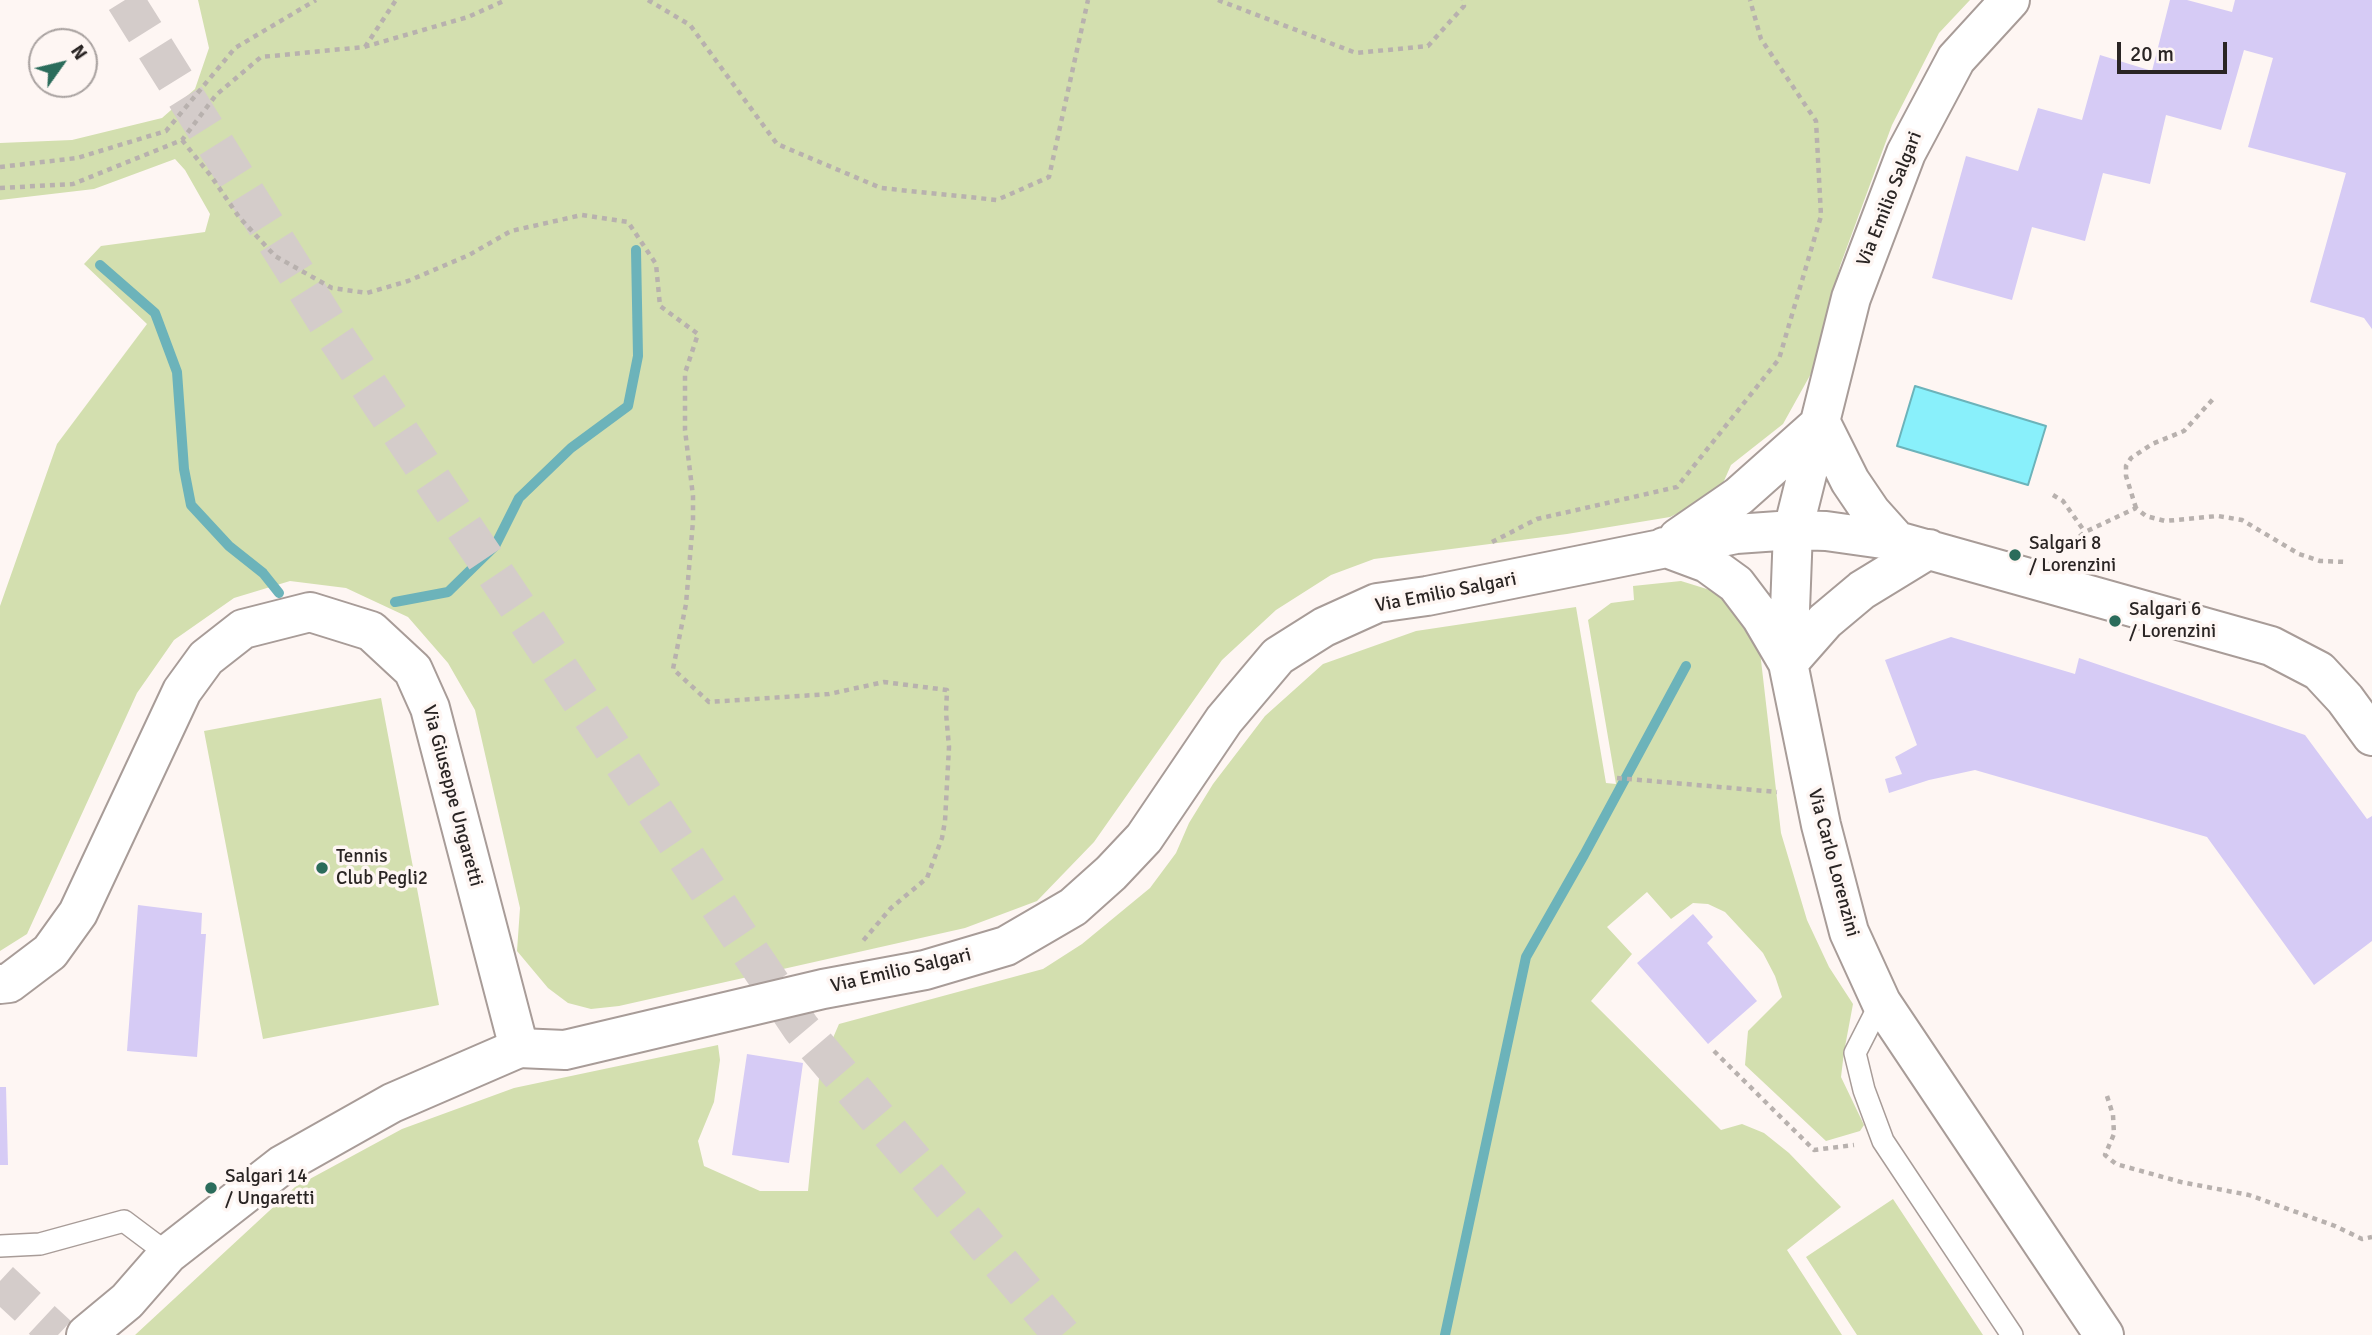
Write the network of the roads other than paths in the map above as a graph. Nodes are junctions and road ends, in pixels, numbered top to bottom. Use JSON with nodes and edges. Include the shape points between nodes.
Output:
{"nodes":[{"id":1,"x":2010,"y":0,"type":"edge"},
{"id":2,"x":1821,"y":423,"type":"junction"},
{"id":3,"x":1793,"y":530,"type":"junction"},
{"id":4,"x":1913,"y":545,"type":"junction"},
{"id":5,"x":1664,"y":547,"type":"junction"},
{"id":6,"x":1788,"y":663,"type":"junction"},
{"id":7,"x":2372,"y":736,"type":"edge"},
{"id":8,"x":0,"y":984,"type":"edge"},
{"id":9,"x":1881,"y":1002,"type":"junction"},
{"id":10,"x":519,"y":1048,"type":"junction"},
{"id":11,"x":0,"y":1246,"type":"edge"},
{"id":12,"x":168,"y":1254,"type":"junction"},
{"id":13,"x":86,"y":1335,"type":"edge"},
{"id":14,"x":2012,"y":1335,"type":"edge"},
{"id":15,"x":2104,"y":1335,"type":"edge"}],
"edges":[{"from":1,"to":2,"type":"street","name":"Via Emilio Salgari","via":[[1956,59],[1906,153],[1851,298]]},
{"from":2,"to":3,"type":"street","name":"Via Emilio Salgari"},
{"from":2,"to":4,"type":"street","via":[[1871,512]]},
{"from":2,"to":5,"type":"street","name":"Via Emilio Salgari","via":[[1739,496]]},
{"from":3,"to":4,"type":"street","name":"Via Emilio Salgari"},
{"from":3,"to":5,"type":"street","name":"Via Emilio Salgari"},
{"from":3,"to":6,"type":"street","name":"Via Carlo Lorenzini"},
{"from":4,"to":6,"type":"street","via":[[1825,621]]},
{"from":4,"to":7,"type":"street","name":"Via Emilio Salgari","via":[[2271,646],[2357,698]]},
{"from":5,"to":6,"type":"street","via":[[1707,563],[1735,584]]},
{"from":5,"to":10,"type":"street","name":"Via Emilio Salgari","via":[[1377,603],[1324,627],[1278,656],[1224,720],[1144,838],[1111,873],[1073,907],[1006,946],[925,970],[823,989],[565,1050]]},
{"from":6,"to":9,"type":"street","name":"Via Carlo Lorenzini","via":[[1849,932]]},
{"from":8,"to":10,"type":"street","name":"Via Giuseppe Ungaretti","via":[[9,983],[50,952],[78,913],[182,691],[206,658],[243,629],[310,612],[371,631],[413,670],[430,708]]},
{"from":9,"to":14,"type":"lane","via":[[1855,1053],[1883,1141]]},
{"from":9,"to":15,"type":"street","name":"Via Carlo Lorenzini"},
{"from":10,"to":12,"type":"street","name":"Via Emilio Salgari","via":[[392,1103],[282,1165]]},
{"from":11,"to":12,"type":"lane","via":[[40,1244],[124,1220]]},
{"from":12,"to":13,"type":"street","name":"Via Emilio Salgari","via":[[127,1301]]}]}
